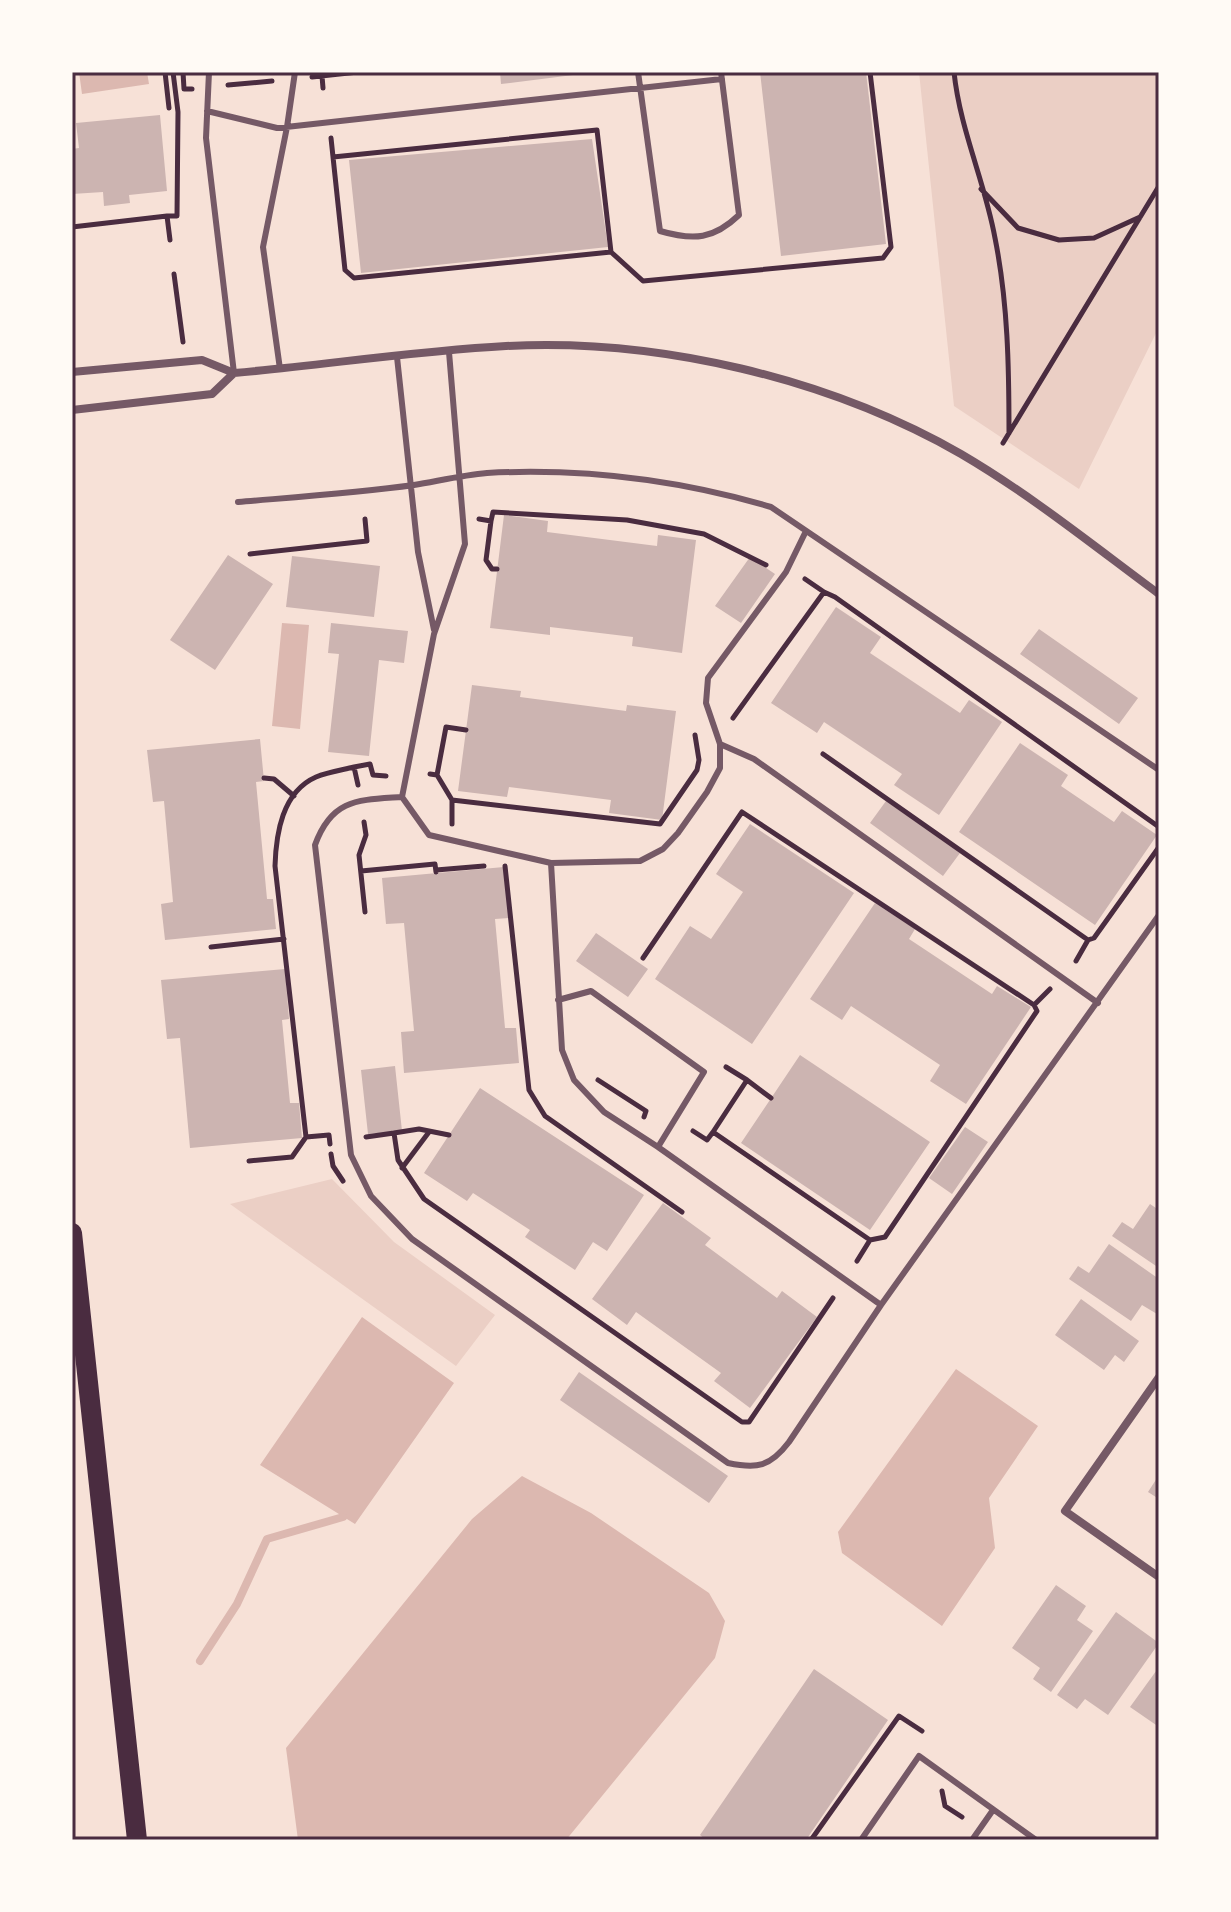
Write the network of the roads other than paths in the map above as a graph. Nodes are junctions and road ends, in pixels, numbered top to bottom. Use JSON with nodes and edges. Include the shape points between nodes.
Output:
{"nodes":[{"id":1,"x":209,"y":72,"type":"edge"},
{"id":2,"x":295,"y":72,"type":"edge"},
{"id":3,"x":638,"y":72,"type":"edge"},
{"id":4,"x":721,"y":75,"type":"edge"},
{"id":5,"x":640,"y":88,"type":"junction"},
{"id":6,"x":207,"y":111,"type":"junction"},
{"id":7,"x":287,"y":127,"type":"junction"},
{"id":8,"x":449,"y":352,"type":"junction"},
{"id":9,"x":397,"y":357,"type":"junction"},
{"id":10,"x":280,"y":369,"type":"junction"},
{"id":11,"x":72,"y":372,"type":"edge"},
{"id":12,"x":234,"y":373,"type":"junction"},
{"id":13,"x":72,"y":410,"type":"edge"},
{"id":14,"x":459,"y":478,"type":"junction"},
{"id":15,"x":413,"y":485,"type":"junction"},
{"id":16,"x":238,"y":502,"type":"dead end"},
{"id":17,"x":806,"y":531,"type":"junction"},
{"id":18,"x":1159,"y":594,"type":"edge"},
{"id":19,"x":434,"y":634,"type":"junction"},
{"id":20,"x":720,"y":744,"type":"junction"},
{"id":21,"x":1159,"y":770,"type":"edge"},
{"id":22,"x":402,"y":797,"type":"junction"},
{"id":23,"x":551,"y":863,"type":"junction"},
{"id":24,"x":1159,"y":915,"type":"edge"},
{"id":25,"x":558,"y":1000,"type":"junction"},
{"id":26,"x":1098,"y":1003,"type":"junction"},
{"id":27,"x":658,"y":1147,"type":"junction"},
{"id":28,"x":72,"y":1233,"type":"edge"},
{"id":29,"x":881,"y":1305,"type":"junction"},
{"id":30,"x":1159,"y":1377,"type":"edge"},
{"id":31,"x":1159,"y":1577,"type":"edge"},
{"id":32,"x":993,"y":1810,"type":"junction"},
{"id":33,"x":137,"y":1840,"type":"edge"},
{"id":34,"x":861,"y":1840,"type":"edge"},
{"id":35,"x":972,"y":1840,"type":"edge"},
{"id":36,"x":1036,"y":1840,"type":"edge"}],
"edges":[{"from":1,"to":6,"type":"lane"},
{"from":2,"to":7,"type":"lane"},
{"from":3,"to":5,"type":"lane"},
{"from":4,"to":5,"type":"lane"},
{"from":4,"to":5,"type":"lane","via":[[739,215],[722,232],[683,238],[660,231]]},
{"from":5,"to":7,"type":"lane"},
{"from":6,"to":7,"type":"lane"},
{"from":6,"to":12,"type":"lane","via":[[212,207]]},
{"from":7,"to":10,"type":"lane","via":[[263,247]]},
{"from":8,"to":9,"type":"street"},
{"from":8,"to":14,"type":"lane"},
{"from":8,"to":18,"type":"street","via":[[553,346],[654,354],[815,390],[891,419],[959,454]]},
{"from":9,"to":10,"type":"street"},
{"from":9,"to":15,"type":"lane"},
{"from":10,"to":12,"type":"street"},
{"from":11,"to":12,"type":"street","via":[[202,360]]},
{"from":12,"to":13,"type":"street","via":[[212,394]]},
{"from":14,"to":15,"type":"lane"},
{"from":14,"to":17,"type":"lane","via":[[550,472],[673,484],[771,507]]},
{"from":14,"to":19,"type":"lane","via":[[465,544]]},
{"from":15,"to":16,"type":"lane"},
{"from":15,"to":19,"type":"lane","via":[[418,552]]},
{"from":17,"to":20,"type":"lane","via":[[777,585],[708,678],[706,703]]},
{"from":17,"to":21,"type":"lane"},
{"from":19,"to":22,"type":"lane"},
{"from":20,"to":23,"type":"lane","via":[[720,768],[707,792],[663,849],[640,861]]},
{"from":20,"to":26,"type":"lane","via":[[754,759]]},
{"from":22,"to":23,"type":"lane","via":[[429,835]]},
{"from":22,"to":29,"type":"lane","via":[[355,800],[323,822],[315,845],[351,1155],[371,1196],[390,1217],[412,1239],[728,1463],[753,1468],[777,1456]]},
{"from":23,"to":25,"type":"lane"},
{"from":24,"to":26,"type":"lane"},
{"from":25,"to":27,"type":"lane","via":[[562,1050],[574,1080],[604,1112]]},
{"from":25,"to":27,"type":"lane","via":[[591,991],[704,1072]]},
{"from":26,"to":29,"type":"lane"},
{"from":27,"to":29,"type":"lane"},
{"from":28,"to":33,"type":"main road"},
{"from":30,"to":31,"type":"street","via":[[1065,1511]]},
{"from":32,"to":34,"type":"lane","via":[[919,1756]]},
{"from":32,"to":35,"type":"lane"},
{"from":32,"to":36,"type":"lane"}]}
